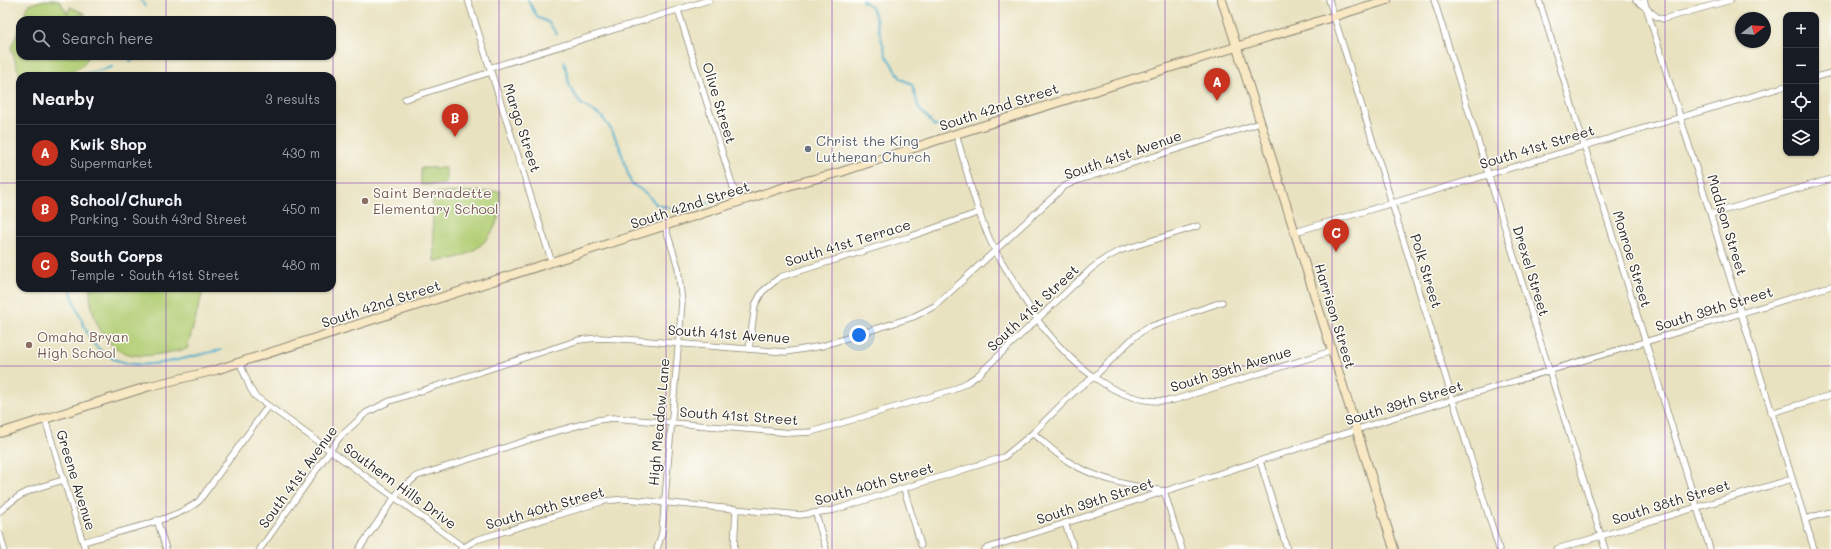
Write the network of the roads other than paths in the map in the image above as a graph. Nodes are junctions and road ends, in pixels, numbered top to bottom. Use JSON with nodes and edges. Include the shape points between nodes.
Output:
{"nodes":[{"id":1,"x":468,"y":0,"type":"edge"},
{"id":2,"x":709,"y":0,"type":"edge"},
{"id":3,"x":1222,"y":0,"type":"edge"},
{"id":4,"x":1329,"y":0,"type":"edge"},
{"id":5,"x":1387,"y":0,"type":"edge"},
{"id":6,"x":1434,"y":0,"type":"edge"},
{"id":7,"x":1539,"y":0,"type":"edge"},
{"id":8,"x":1636,"y":0,"type":"edge"},
{"id":9,"x":1644,"y":0,"type":"edge"},
{"id":10,"x":1732,"y":0,"type":"edge"},
{"id":11,"x":1647,"y":8,"type":"junction"},
{"id":12,"x":678,"y":10,"type":"junction"},
{"id":13,"x":1334,"y":16,"type":"junction"},
{"id":14,"x":1237,"y":46,"type":"junction"},
{"id":15,"x":491,"y":70,"type":"junction"},
{"id":16,"x":1831,"y":73,"type":"edge"},
{"id":17,"x":1819,"y":76,"type":"edge"},
{"id":18,"x":1783,"y":87,"type":"edge"},
{"id":19,"x":405,"y":99,"type":"dead end"},
{"id":20,"x":1681,"y":117,"type":"junction"},
{"id":21,"x":1260,"y":122,"type":"junction"},
{"id":22,"x":956,"y":134,"type":"junction"},
{"id":23,"x":1584,"y":146,"type":"junction"},
{"id":24,"x":1489,"y":175,"type":"junction"},
{"id":25,"x":1831,"y":179,"type":"edge"},
{"id":26,"x":738,"y":203,"type":"junction"},
{"id":27,"x":1393,"y":203,"type":"junction"},
{"id":28,"x":980,"y":212,"type":"junction"},
{"id":29,"x":1711,"y":214,"type":"junction"},
{"id":30,"x":665,"y":226,"type":"junction"},
{"id":31,"x":1198,"y":226,"type":"dead end"},
{"id":32,"x":1295,"y":232,"type":"junction"},
{"id":33,"x":994,"y":249,"type":"junction"},
{"id":34,"x":552,"y":263,"type":"junction"},
{"id":35,"x":1831,"y":286,"type":"edge"},
{"id":36,"x":1222,"y":302,"type":"dead end"},
{"id":37,"x":1741,"y":314,"type":"junction"},
{"id":38,"x":1037,"y":319,"type":"junction"},
{"id":39,"x":1646,"y":342,"type":"junction"},
{"id":40,"x":678,"y":343,"type":"junction"},
{"id":41,"x":749,"y":350,"type":"junction"},
{"id":42,"x":1332,"y":351,"type":"junction"},
{"id":43,"x":240,"y":363,"type":"junction"},
{"id":44,"x":1549,"y":371,"type":"junction"},
{"id":45,"x":1094,"y":377,"type":"junction"},
{"id":46,"x":1831,"y":395,"type":"edge"},
{"id":47,"x":1453,"y":400,"type":"junction"},
{"id":48,"x":268,"y":406,"type":"junction"},
{"id":49,"x":1772,"y":413,"type":"junction"},
{"id":50,"x":45,"y":419,"type":"junction"},
{"id":51,"x":671,"y":423,"type":"junction"},
{"id":52,"x":1357,"y":430,"type":"junction"},
{"id":53,"x":0,"y":433,"type":"edge"},
{"id":54,"x":1033,"y":433,"type":"junction"},
{"id":55,"x":330,"y":451,"type":"junction"},
{"id":56,"x":1260,"y":461,"type":"junction"},
{"id":57,"x":1792,"y":479,"type":"junction"},
{"id":58,"x":64,"y":480,"type":"junction"},
{"id":59,"x":904,"y":489,"type":"junction"},
{"id":60,"x":1164,"y":491,"type":"junction"},
{"id":61,"x":394,"y":498,"type":"junction"},
{"id":62,"x":664,"y":502,"type":"junction"},
{"id":63,"x":1697,"y":507,"type":"junction"},
{"id":64,"x":736,"y":508,"type":"junction"},
{"id":65,"x":0,"y":511,"type":"edge"},
{"id":66,"x":1831,"y":512,"type":"edge"},
{"id":67,"x":816,"y":514,"type":"junction"},
{"id":68,"x":1805,"y":519,"type":"junction"},
{"id":69,"x":157,"y":520,"type":"junction"},
{"id":70,"x":1066,"y":523,"type":"junction"},
{"id":71,"x":0,"y":534,"type":"edge"},
{"id":72,"x":1601,"y":536,"type":"junction"},
{"id":73,"x":82,"y":542,"type":"junction"},
{"id":74,"x":921,"y":545,"type":"dead end"},
{"id":75,"x":462,"y":548,"type":"edge"},
{"id":76,"x":4,"y":549,"type":"edge"},
{"id":77,"x":85,"y":549,"type":"edge"},
{"id":78,"x":166,"y":549,"type":"edge"},
{"id":79,"x":260,"y":549,"type":"edge"},
{"id":80,"x":359,"y":549,"type":"edge"},
{"id":81,"x":657,"y":549,"type":"edge"},
{"id":82,"x":734,"y":549,"type":"edge"},
{"id":83,"x":826,"y":549,"type":"edge"},
{"id":84,"x":985,"y":549,"type":"edge"},
{"id":85,"x":1074,"y":549,"type":"edge"},
{"id":86,"x":1182,"y":549,"type":"edge"},
{"id":87,"x":1287,"y":549,"type":"edge"},
{"id":88,"x":1394,"y":549,"type":"edge"},
{"id":89,"x":1499,"y":549,"type":"edge"},
{"id":90,"x":1557,"y":549,"type":"edge"},
{"id":91,"x":1605,"y":549,"type":"edge"},
{"id":92,"x":1710,"y":549,"type":"edge"},
{"id":93,"x":1814,"y":549,"type":"edge"}],
"edges":[{"from":1,"to":15,"type":"street","name":"Margo Street"},
{"from":2,"to":12,"type":"street"},
{"from":3,"to":14,"type":"street","name":"Harrison Street"},
{"from":4,"to":13,"type":"street","name":"Polk Street"},
{"from":5,"to":13,"type":"street","name":"South 42nd Street"},
{"from":6,"to":24,"type":"street","name":"Drexel Street"},
{"from":7,"to":23,"type":"street","name":"Monroe Street"},
{"from":8,"to":11,"type":"street"},
{"from":9,"to":11,"type":"street","name":"Madison Street"},
{"from":10,"to":11,"type":"street","via":[[1663,19]]},
{"from":11,"to":20,"type":"street","name":"Madison Street"},
{"from":12,"to":15,"type":"street"},
{"from":12,"to":26,"type":"street","name":"Olive Street"},
{"from":13,"to":14,"type":"street","name":"South 42nd Street"},
{"from":13,"to":27,"type":"street","name":"Polk Street"},
{"from":14,"to":21,"type":"street","name":"Harrison Street"},
{"from":14,"to":22,"type":"street","name":"South 42nd Street"},
{"from":15,"to":19,"type":"street"},
{"from":15,"to":34,"type":"street","name":"Margo Street"},
{"from":16,"to":17,"type":"street"},
{"from":18,"to":20,"type":"street","name":"South 41st Street"},
{"from":20,"to":23,"type":"street","name":"South 41st Street"},
{"from":20,"to":29,"type":"street","name":"Madison Street"},
{"from":21,"to":32,"type":"street","name":"Harrison Street"},
{"from":21,"to":33,"type":"street","name":"South 41st Avenue","via":[[1065,186]]},
{"from":22,"to":26,"type":"street","name":"South 42nd Street"},
{"from":22,"to":28,"type":"street","name":"South 39th Avenue"},
{"from":23,"to":24,"type":"street","name":"South 41st Street"},
{"from":23,"to":39,"type":"street","name":"Monroe Street"},
{"from":24,"to":27,"type":"street","name":"South 41st Street"},
{"from":24,"to":44,"type":"street","name":"Drexel Street"},
{"from":25,"to":29,"type":"street"},
{"from":26,"to":30,"type":"street","name":"South 42nd Street"},
{"from":27,"to":32,"type":"street","name":"South 41st Street"},
{"from":27,"to":47,"type":"street","name":"Polk Street"},
{"from":28,"to":33,"type":"street","name":"South 39th Avenue"},
{"from":28,"to":41,"type":"street","name":"South 41st Terrace","via":[[780,277],[762,292],[755,305]]},
{"from":29,"to":37,"type":"street","name":"Madison Street"},
{"from":30,"to":34,"type":"street","name":"South 42nd Street"},
{"from":30,"to":40,"type":"street","name":"High Meadow Lane","via":[[681,282],[682,303]]},
{"from":31,"to":38,"type":"street","name":"South 41st Street","via":[[1119,251],[1106,258]]},
{"from":32,"to":42,"type":"street","name":"Harrison Street"},
{"from":33,"to":38,"type":"street","name":"South 39th Avenue"},
{"from":33,"to":41,"type":"street","name":"South 41st Avenue","via":[[935,306],[913,317],[804,350]]},
{"from":34,"to":43,"type":"street","name":"South 42nd Street"},
{"from":35,"to":37,"type":"street","name":"South 39th Street"},
{"from":36,"to":45,"type":"street","name":"South 40th Street","via":[[1146,328]]},
{"from":37,"to":39,"type":"street","name":"South 39th Street"},
{"from":37,"to":49,"type":"street","name":"Madison Street"},
{"from":38,"to":45,"type":"street","name":"South 39th Avenue","via":[[1060,347]]},
{"from":38,"to":51,"type":"street","name":"South 41st Street","via":[[968,382],[953,390],[837,425],[811,432],[792,433]]},
{"from":39,"to":44,"type":"street","name":"South 39th Street"},
{"from":39,"to":63,"type":"street","name":"Monroe Street"},
{"from":40,"to":41,"type":"street","name":"South 41st Avenue"},
{"from":40,"to":51,"type":"street","name":"High Meadow Lane"},
{"from":40,"to":55,"type":"street","name":"South 41st Avenue","via":[[598,338],[579,340],[390,401],[357,420]]},
{"from":42,"to":45,"type":"street","name":"South 39th Avenue","via":[[1185,398],[1164,402],[1125,396]]},
{"from":42,"to":52,"type":"street","name":"Harrison Street"},
{"from":43,"to":48,"type":"street","name":"Southern Hills Drive","via":[[252,392]]},
{"from":43,"to":50,"type":"street","name":"South 42nd Street","via":[[165,381]]},
{"from":44,"to":47,"type":"street","name":"South 39th Street"},
{"from":44,"to":72,"type":"street","name":"Drexel Street"},
{"from":45,"to":54,"type":"street","name":"South 40th Street","via":[[1076,390]]},
{"from":46,"to":49,"type":"street"},
{"from":47,"to":52,"type":"street","name":"South 39th Street"},
{"from":47,"to":89,"type":"street","name":"Polk Street"},
{"from":48,"to":55,"type":"street","name":"Southern Hills Drive"},
{"from":48,"to":69,"type":"street","via":[[199,501],[186,511]]},
{"from":49,"to":57,"type":"street","name":"Madison Street"},
{"from":50,"to":53,"type":"street","name":"South 42nd Street"},
{"from":50,"to":58,"type":"street","name":"Greene Avenue"},
{"from":51,"to":61,"type":"street","name":"South 41st Street","via":[[613,418],[598,420],[425,473],[407,482]]},
{"from":51,"to":62,"type":"street","name":"High Meadow Lane"},
{"from":52,"to":56,"type":"street","name":"South 39th Street"},
{"from":52,"to":88,"type":"street","name":"Harrison Street"},
{"from":54,"to":59,"type":"street","name":"South 40th Street","via":[[1004,457]]},
{"from":54,"to":60,"type":"street","via":[[1070,462],[1102,477],[1128,485]]},
{"from":55,"to":61,"type":"street","name":"Southern Hills Drive"},
{"from":55,"to":79,"type":"street","name":"South 41st Avenue"},
{"from":56,"to":60,"type":"street","name":"South 39th Street"},
{"from":56,"to":87,"type":"street"},
{"from":57,"to":63,"type":"street","name":"South 38th Street"},
{"from":57,"to":68,"type":"street","name":"Madison Street"},
{"from":58,"to":65,"type":"street","via":[[25,492]]},
{"from":58,"to":73,"type":"street","name":"Greene Avenue"},
{"from":59,"to":67,"type":"street","name":"South 40th Street"},
{"from":59,"to":74,"type":"street"},
{"from":60,"to":70,"type":"street","name":"South 39th Street"},
{"from":60,"to":86,"type":"street"},
{"from":61,"to":75,"type":"street","name":"Southern Hills Drive"},
{"from":61,"to":80,"type":"street","name":"South 41st Street"},
{"from":62,"to":64,"type":"street","name":"South 40th Street"},
{"from":62,"to":75,"type":"street","name":"South 40th Street","via":[[604,501],[476,540]]},
{"from":62,"to":81,"type":"street","name":"High Meadow Lane","via":[[662,533]]},
{"from":63,"to":72,"type":"street","name":"South 38th Street"},
{"from":63,"to":92,"type":"street","name":"Monroe Street"},
{"from":64,"to":67,"type":"street","name":"South 40th Street","via":[[800,515]]},
{"from":64,"to":82,"type":"street"},
{"from":66,"to":68,"type":"street"},
{"from":67,"to":83,"type":"street"},
{"from":68,"to":93,"type":"street","name":"Madison Street"},
{"from":69,"to":73,"type":"street"},
{"from":69,"to":78,"type":"street"},
{"from":70,"to":84,"type":"street","name":"South 39th Street"},
{"from":70,"to":85,"type":"street"},
{"from":71,"to":76,"type":"street"},
{"from":72,"to":90,"type":"street","name":"South 38th Street"},
{"from":72,"to":91,"type":"street","name":"Drexel Street"},
{"from":73,"to":77,"type":"street","name":"Greene Avenue"}]}
